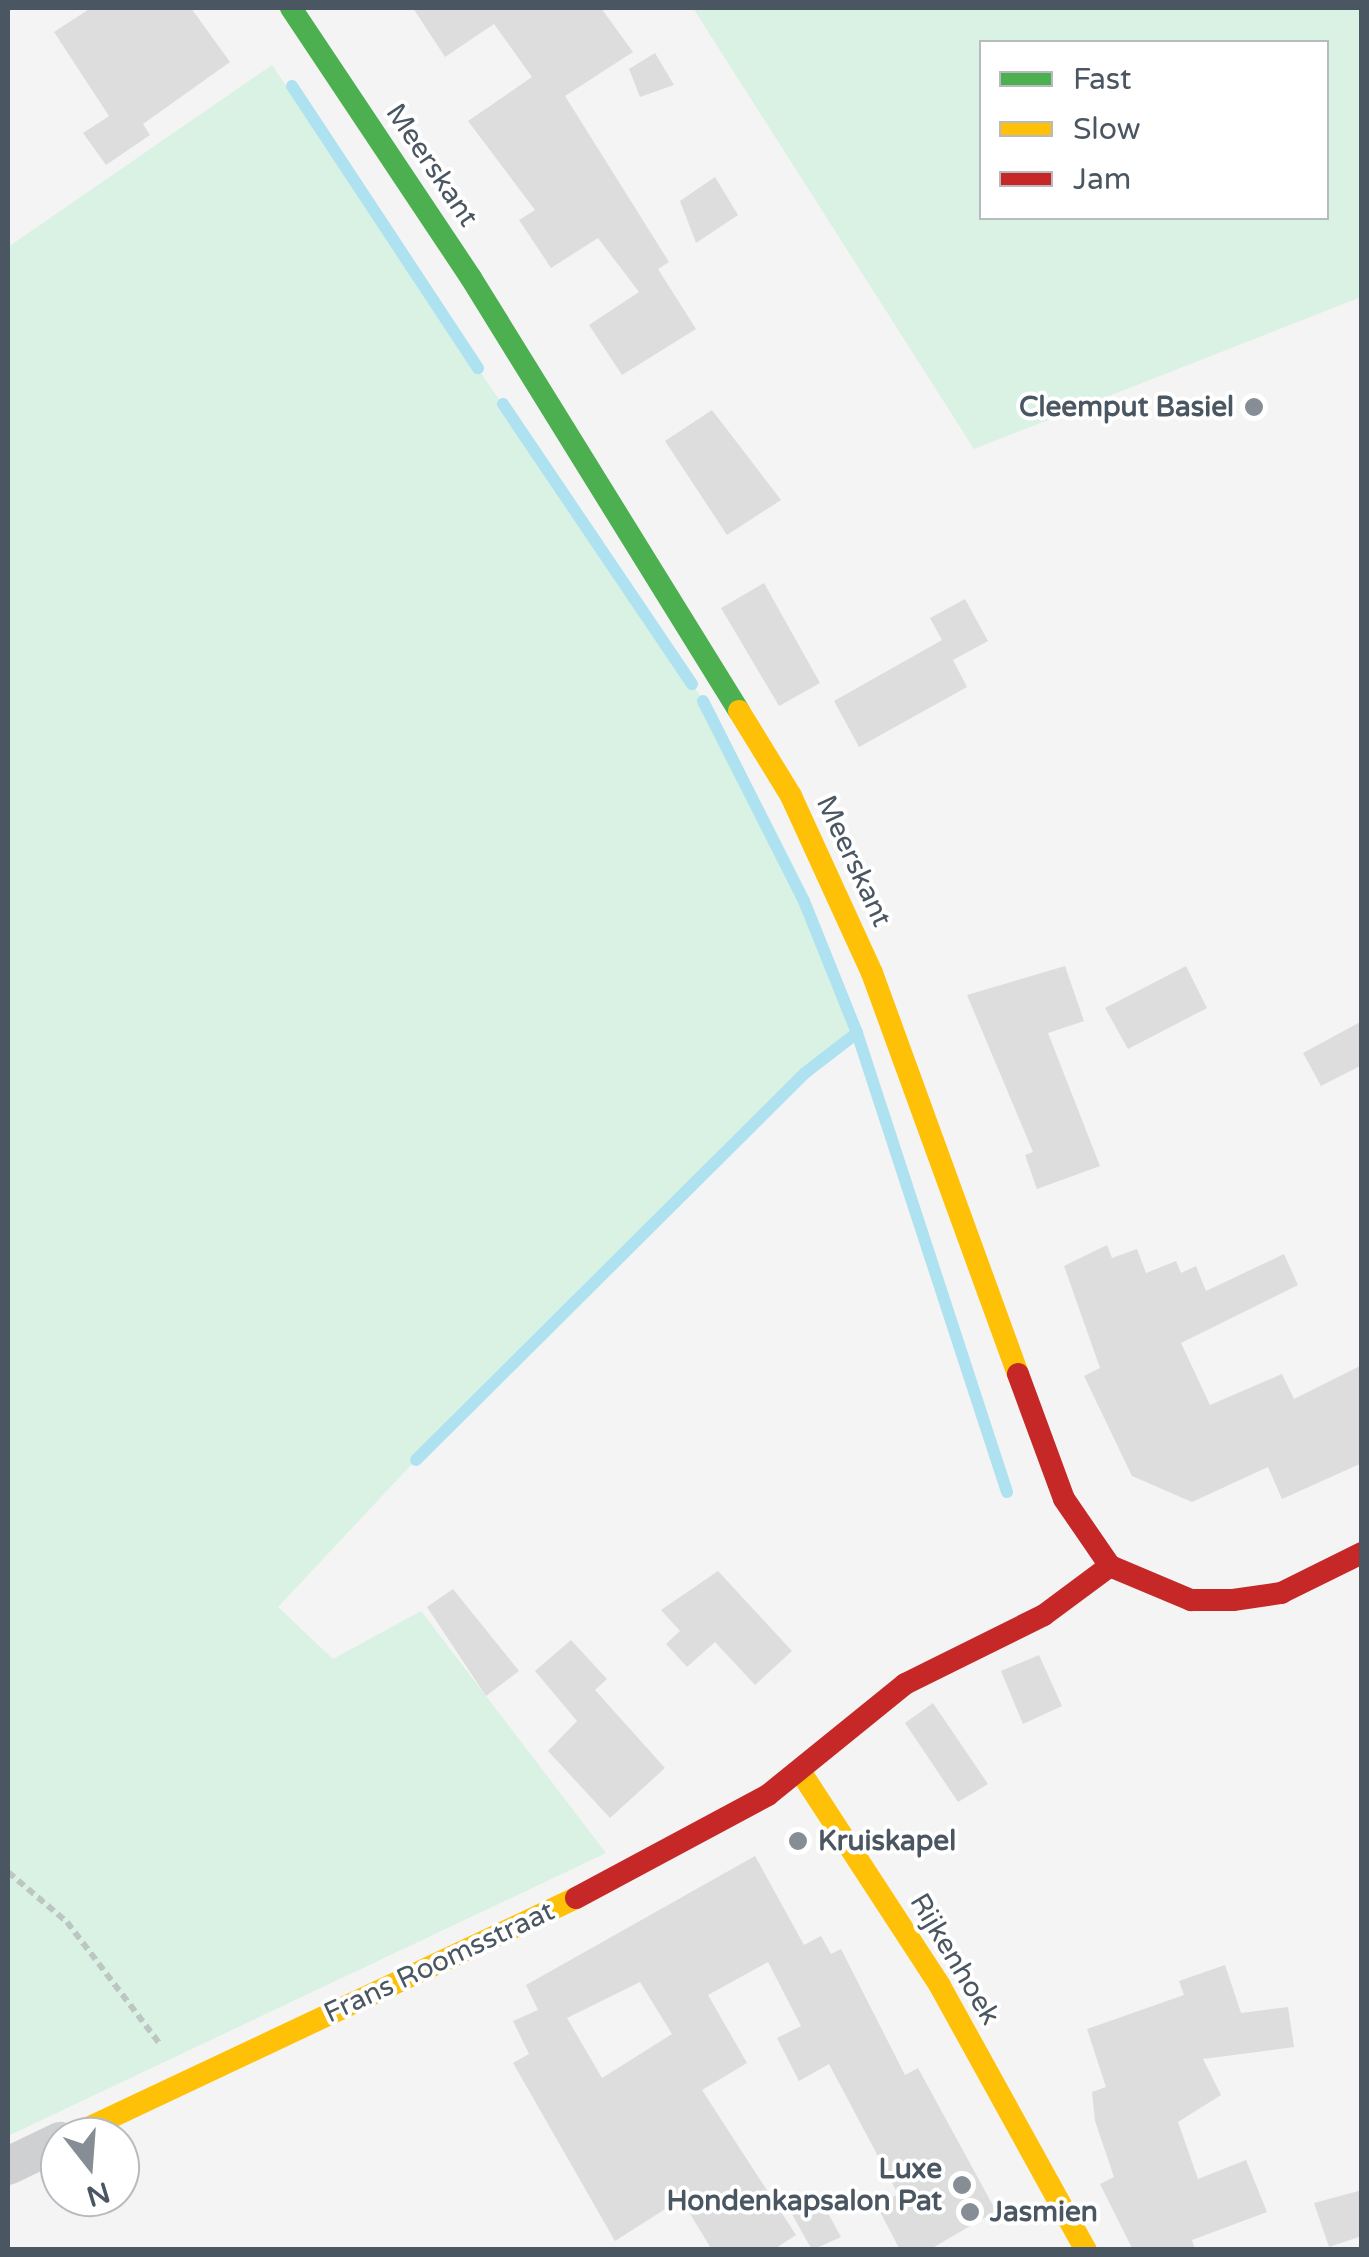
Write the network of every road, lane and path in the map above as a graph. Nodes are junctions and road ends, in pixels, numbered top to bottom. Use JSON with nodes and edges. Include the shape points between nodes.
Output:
{"nodes":[{"id":1,"x":291,"y":8,"type":"edge"},
{"id":2,"x":1362,"y":1553,"type":"edge"},
{"id":3,"x":1110,"y":1566,"type":"junction"},
{"id":4,"x":800,"y":1771,"type":"junction"},
{"id":5,"x":8,"y":1872,"type":"edge"},
{"id":6,"x":188,"y":2081,"type":"junction"},
{"id":7,"x":111,"y":2117,"type":"edge"},
{"id":8,"x":40,"y":2151,"type":"edge"},
{"id":9,"x":8,"y":2166,"type":"edge"},
{"id":10,"x":1086,"y":2250,"type":"edge"}],
"edges":[{"from":1,"to":3,"type":"street","name":"Meerskant","via":[[471,278],[792,796],[872,973],[1064,1499]]},
{"from":2,"to":3,"type":"street","via":[[1281,1593],[1233,1600],[1191,1600]]},
{"from":3,"to":4,"type":"street","via":[[1044,1615],[905,1684]]},
{"from":4,"to":6,"type":"street","name":"Frans Roomsstraat","via":[[594,1888]]},
{"from":4,"to":10,"type":"street","name":"Rijkenhoek","via":[[940,1986]]},
{"from":5,"to":6,"type":"path","via":[[67,1922]]},
{"from":6,"to":7,"type":"street","name":"Frans Roomsstraat"},
{"from":8,"to":9,"type":"street"}]}
